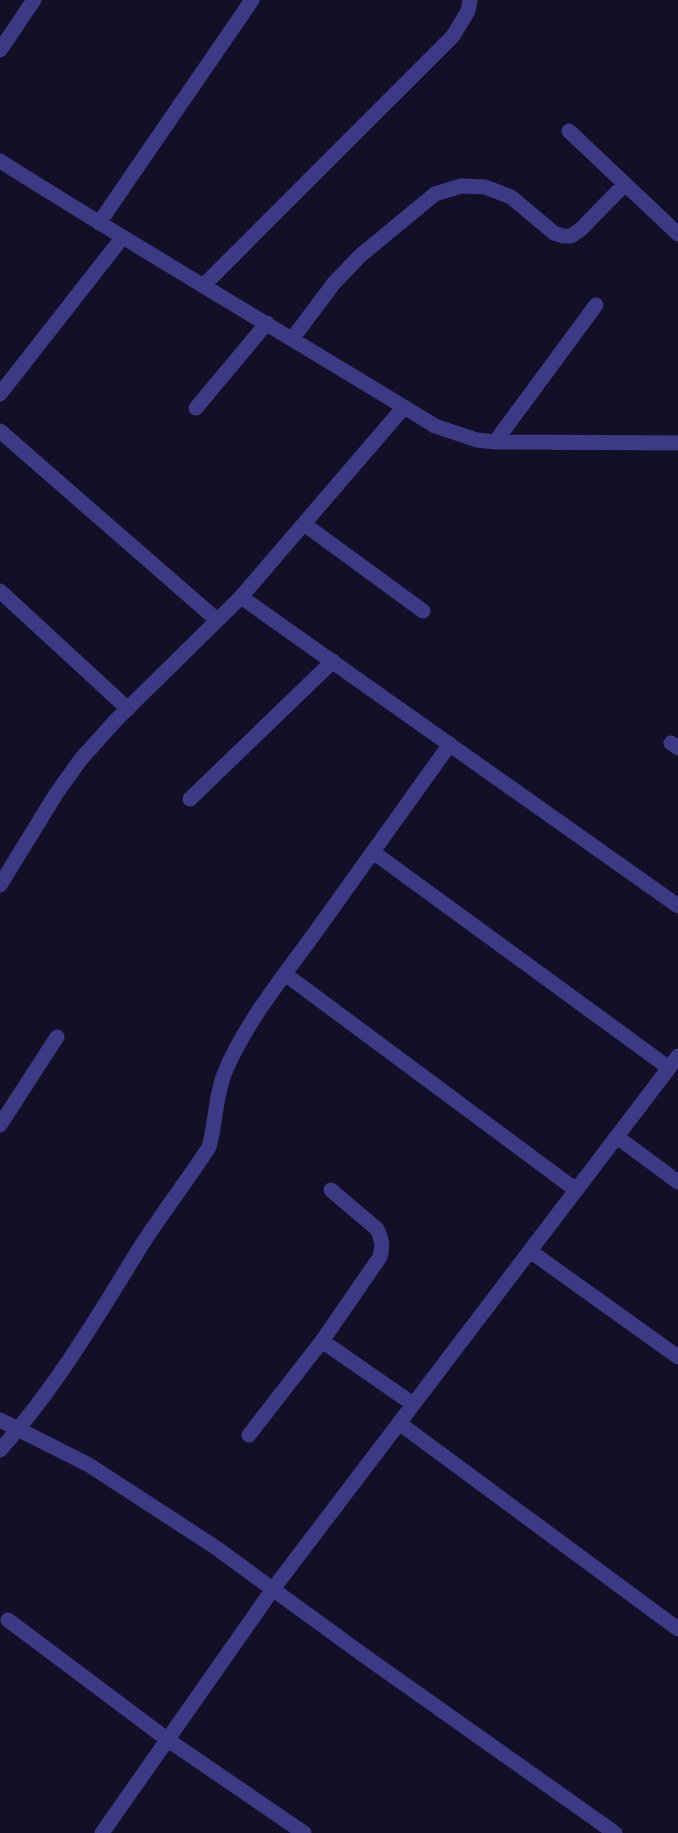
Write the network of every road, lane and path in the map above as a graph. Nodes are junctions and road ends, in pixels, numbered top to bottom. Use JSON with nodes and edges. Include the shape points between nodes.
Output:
{"nodes":[{"id":1,"x":34,"y":0,"type":"edge"},
{"id":2,"x":252,"y":0,"type":"edge"},
{"id":3,"x":470,"y":0,"type":"edge"},
{"id":4,"x":0,"y":50,"type":"edge"},
{"id":5,"x":569,"y":131,"type":"dead end"},
{"id":6,"x":0,"y":161,"type":"edge"},
{"id":7,"x":625,"y":184,"type":"junction"},
{"id":8,"x":99,"y":223,"type":"junction"},
{"id":9,"x":678,"y":234,"type":"edge"},
{"id":10,"x":122,"y":238,"type":"junction"},
{"id":11,"x":204,"y":285,"type":"junction"},
{"id":12,"x":596,"y":305,"type":"dead end"},
{"id":13,"x":267,"y":323,"type":"junction"},
{"id":14,"x":292,"y":339,"type":"junction"},
{"id":15,"x":0,"y":394,"type":"edge"},
{"id":16,"x":404,"y":407,"type":"junction"},
{"id":17,"x":196,"y":408,"type":"dead end"},
{"id":18,"x":0,"y":430,"type":"edge"},
{"id":19,"x":495,"y":442,"type":"junction"},
{"id":20,"x":677,"y":444,"type":"edge"},
{"id":21,"x":304,"y":524,"type":"junction"},
{"id":22,"x":0,"y":591,"type":"edge"},
{"id":23,"x":241,"y":597,"type":"junction"},
{"id":24,"x":423,"y":611,"type":"dead end"},
{"id":25,"x":218,"y":620,"type":"junction"},
{"id":26,"x":333,"y":661,"type":"junction"},
{"id":27,"x":128,"y":709,"type":"junction"},
{"id":28,"x":450,"y":744,"type":"junction"},
{"id":29,"x":190,"y":799,"type":"dead end"},
{"id":30,"x":373,"y":852,"type":"junction"},
{"id":31,"x":0,"y":885,"type":"edge"},
{"id":32,"x":678,"y":906,"type":"edge"},
{"id":33,"x":285,"y":974,"type":"junction"},
{"id":34,"x":57,"y":1037,"type":"dead end"},
{"id":35,"x":673,"y":1062,"type":"edge"},
{"id":36,"x":0,"y":1125,"type":"edge"},
{"id":37,"x":616,"y":1137,"type":"junction"},
{"id":38,"x":678,"y":1182,"type":"edge"},
{"id":39,"x":331,"y":1190,"type":"dead end"},
{"id":40,"x":576,"y":1190,"type":"junction"},
{"id":41,"x":530,"y":1251,"type":"junction"},
{"id":42,"x":322,"y":1341,"type":"junction"},
{"id":43,"x":678,"y":1357,"type":"edge"},
{"id":44,"x":414,"y":1404,"type":"junction"},
{"id":45,"x":0,"y":1420,"type":"edge"},
{"id":46,"x":399,"y":1423,"type":"junction"},
{"id":47,"x":19,"y":1429,"type":"junction"},
{"id":48,"x":249,"y":1435,"type":"dead end"},
{"id":49,"x":0,"y":1450,"type":"edge"},
{"id":50,"x":273,"y":1589,"type":"junction"},
{"id":51,"x":8,"y":1620,"type":"dead end"},
{"id":52,"x":678,"y":1629,"type":"edge"},
{"id":53,"x":168,"y":1740,"type":"junction"},
{"id":54,"x":102,"y":1833,"type":"edge"},
{"id":55,"x":304,"y":1833,"type":"edge"},
{"id":56,"x":615,"y":1833,"type":"edge"}],
"edges":[{"from":1,"to":4,"type":"street"},
{"from":2,"to":8,"type":"street"},
{"from":3,"to":11,"type":"street","via":[[453,36]]},
{"from":5,"to":7,"type":"street"},
{"from":6,"to":8,"type":"street"},
{"from":7,"to":9,"type":"street"},
{"from":7,"to":14,"type":"street","via":[[572,236],[554,233],[511,197],[485,187],[461,186],[435,194],[361,255],[334,283]]},
{"from":8,"to":10,"type":"street"},
{"from":10,"to":11,"type":"street"},
{"from":10,"to":15,"type":"street"},
{"from":11,"to":13,"type":"street"},
{"from":12,"to":19,"type":"street"},
{"from":13,"to":14,"type":"street"},
{"from":13,"to":17,"type":"street"},
{"from":14,"to":16,"type":"street"},
{"from":16,"to":19,"type":"street","via":[[435,426]]},
{"from":16,"to":21,"type":"street"},
{"from":18,"to":25,"type":"street"},
{"from":19,"to":20,"type":"street"},
{"from":21,"to":23,"type":"street"},
{"from":21,"to":24,"type":"street"},
{"from":22,"to":27,"type":"street"},
{"from":23,"to":25,"type":"street"},
{"from":23,"to":26,"type":"street"},
{"from":25,"to":27,"type":"street"},
{"from":26,"to":28,"type":"street"},
{"from":26,"to":29,"type":"street"},
{"from":27,"to":31,"type":"street","via":[[81,759]]},
{"from":28,"to":30,"type":"street"},
{"from":28,"to":32,"type":"street"},
{"from":30,"to":33,"type":"street"},
{"from":30,"to":35,"type":"street"},
{"from":33,"to":40,"type":"street"},
{"from":33,"to":47,"type":"street","via":[[235,1050],[224,1074],[209,1147]]},
{"from":34,"to":36,"type":"street"},
{"from":35,"to":37,"type":"street"},
{"from":37,"to":38,"type":"street"},
{"from":37,"to":40,"type":"street"},
{"from":39,"to":42,"type":"street","via":[[377,1229],[382,1247],[380,1257]]},
{"from":40,"to":41,"type":"street"},
{"from":41,"to":43,"type":"street"},
{"from":41,"to":44,"type":"street"},
{"from":42,"to":44,"type":"street"},
{"from":42,"to":48,"type":"street"},
{"from":44,"to":46,"type":"street"},
{"from":45,"to":47,"type":"street"},
{"from":46,"to":50,"type":"street"},
{"from":46,"to":52,"type":"street"},
{"from":47,"to":49,"type":"street"},
{"from":47,"to":50,"type":"street","via":[[89,1465]]},
{"from":50,"to":53,"type":"street"},
{"from":50,"to":56,"type":"street"},
{"from":51,"to":53,"type":"street"},
{"from":53,"to":54,"type":"street"},
{"from":53,"to":55,"type":"street"}]}
